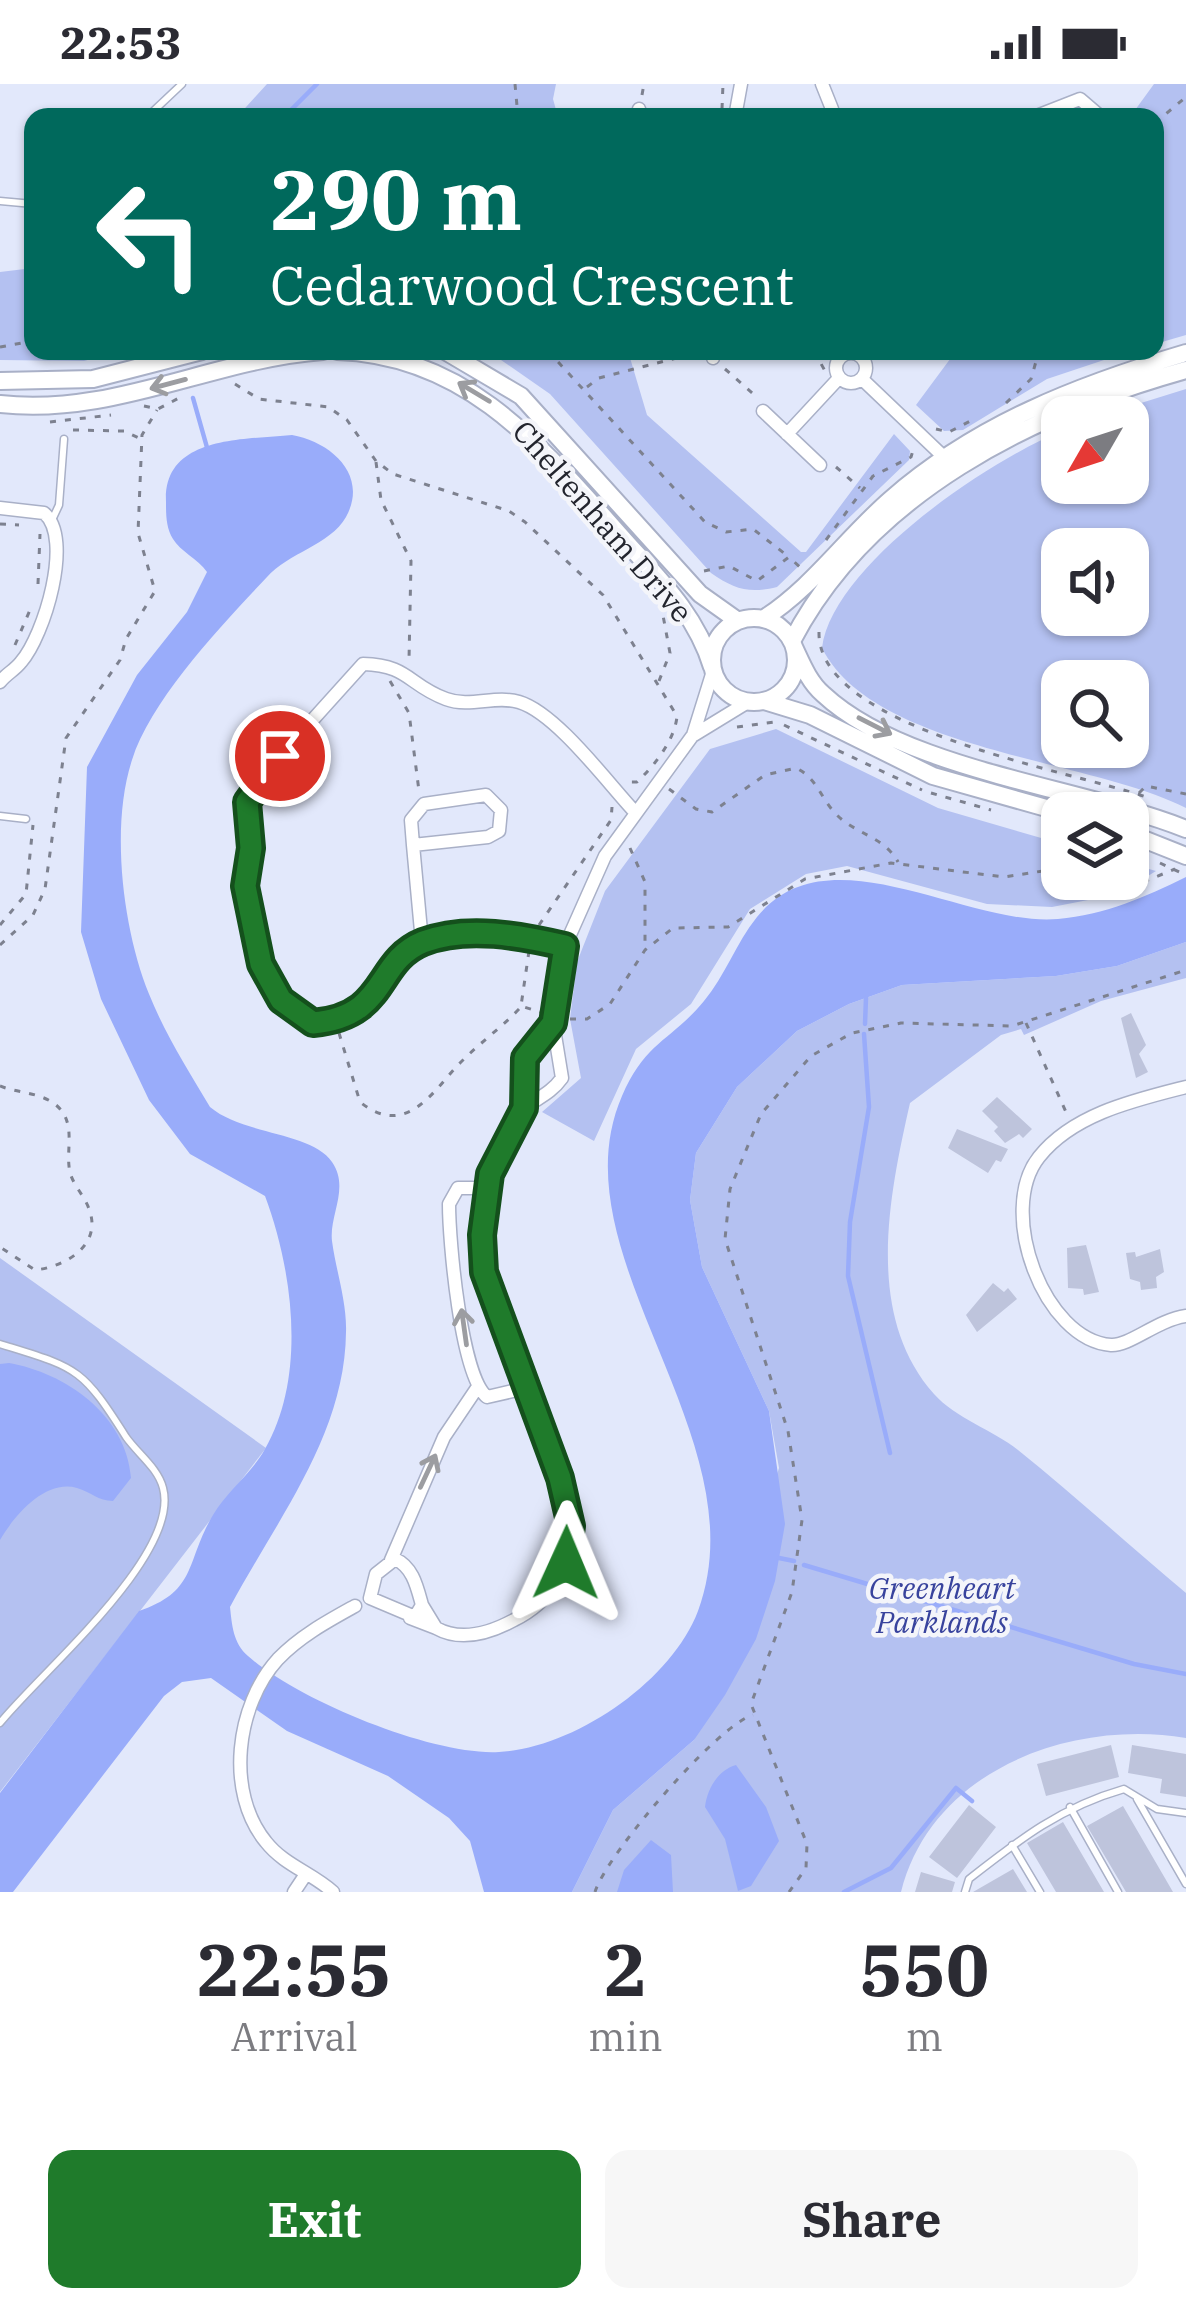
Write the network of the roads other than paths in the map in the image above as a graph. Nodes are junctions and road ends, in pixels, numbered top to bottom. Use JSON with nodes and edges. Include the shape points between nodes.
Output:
{"nodes":[{"id":1,"x":182,"y":84,"type":"edge"},
{"id":2,"x":157,"y":108,"type":"edge"},
{"id":3,"x":1058,"y":108,"type":"edge"},
{"id":4,"x":1089,"y":108,"type":"edge"},
{"id":5,"x":1186,"y":353,"type":"edge"},
{"id":6,"x":167,"y":360,"type":"edge"},
{"id":7,"x":260,"y":360,"type":"edge"},
{"id":8,"x":393,"y":360,"type":"edge"},
{"id":9,"x":460,"y":360,"type":"edge"},
{"id":10,"x":835,"y":360,"type":"edge"},
{"id":11,"x":864,"y":360,"type":"edge"},
{"id":12,"x":1186,"y":370,"type":"edge"},
{"id":13,"x":831,"y":379,"type":"junction"},
{"id":14,"x":862,"y":380,"type":"junction"},
{"id":15,"x":0,"y":381,"type":"edge"},
{"id":16,"x":0,"y":404,"type":"edge"},
{"id":17,"x":763,"y":411,"type":"road end"},
{"id":18,"x":788,"y":434,"type":"junction"},
{"id":19,"x":64,"y":442,"type":"road end"},
{"id":20,"x":950,"y":463,"type":"junction"},
{"id":21,"x":820,"y":465,"type":"road end"},
{"id":22,"x":0,"y":508,"type":"edge"},
{"id":23,"x":52,"y":520,"type":"junction"},
{"id":24,"x":764,"y":619,"type":"junction"},
{"id":25,"x":738,"y":621,"type":"junction"},
{"id":26,"x":793,"y":644,"type":"junction"},
{"id":27,"x":713,"y":669,"type":"junction"},
{"id":28,"x":2,"y":677,"type":"edge"},
{"id":29,"x":756,"y":702,"type":"junction"},
{"id":30,"x":693,"y":735,"type":"junction"},
{"id":31,"x":1041,"y":807,"type":"edge"},
{"id":32,"x":634,"y":811,"type":"junction"},
{"id":33,"x":0,"y":816,"type":"edge"},
{"id":34,"x":26,"y":819,"type":"dead end"},
{"id":35,"x":1186,"y":829,"type":"edge"},
{"id":36,"x":1149,"y":841,"type":"edge"},
{"id":37,"x":413,"y":845,"type":"junction"},
{"id":38,"x":1183,"y":856,"type":"edge"},
{"id":39,"x":422,"y":942,"type":"junction"},
{"id":40,"x":565,"y":946,"type":"junction"},
{"id":41,"x":554,"y":1019,"type":"junction"},
{"id":42,"x":1186,"y":1087,"type":"edge"},
{"id":43,"x":524,"y":1108,"type":"junction"},
{"id":44,"x":486,"y":1188,"type":"junction"},
{"id":45,"x":1186,"y":1316,"type":"edge"},
{"id":46,"x":0,"y":1344,"type":"edge"},
{"id":47,"x":478,"y":1388,"type":"junction"},
{"id":48,"x":526,"y":1388,"type":"junction"},
{"id":49,"x":391,"y":1560,"type":"junction"},
{"id":50,"x":369,"y":1589,"type":"junction"},
{"id":51,"x":375,"y":1604,"type":"junction"},
{"id":52,"x":422,"y":1605,"type":"junction"},
{"id":53,"x":355,"y":1606,"type":"junction"},
{"id":54,"x":410,"y":1618,"type":"junction"},
{"id":55,"x":436,"y":1628,"type":"junction"},
{"id":56,"x":0,"y":1723,"type":"edge"},
{"id":57,"x":1136,"y":1796,"type":"junction"},
{"id":58,"x":1070,"y":1807,"type":"junction"},
{"id":59,"x":1186,"y":1813,"type":"edge"},
{"id":60,"x":1012,"y":1845,"type":"junction"},
{"id":61,"x":306,"y":1874,"type":"junction"},
{"id":62,"x":1186,"y":1884,"type":"edge"},
{"id":63,"x":968,"y":1889,"type":"edge"},
{"id":64,"x":295,"y":1892,"type":"edge"},
{"id":65,"x":333,"y":1892,"type":"edge"},
{"id":66,"x":1040,"y":1892,"type":"edge"},
{"id":67,"x":1118,"y":1892,"type":"edge"}],
"edges":[{"from":1,"to":2,"type":"lane"},
{"from":3,"to":4,"type":"street","via":[[1079,100]]},
{"from":5,"to":20,"type":"main road","via":[[1063,393]]},
{"from":6,"to":15,"type":"main road","via":[[93,379]]},
{"from":7,"to":16,"type":"main road","one_way":true,"via":[[96,402]]},
{"from":27,"to":8,"type":"main road","name":"Cheltenham Drive","one_way":true,"via":[[681,605],[508,415],[434,371]]},
{"from":9,"to":25,"type":"main road","name":"Cheltenham Drive","via":[[521,396],[700,594]]},
{"from":10,"to":13,"type":"street"},
{"from":11,"to":14,"type":"street"},
{"from":12,"to":20,"type":"main road","via":[[1066,409]]},
{"from":13,"to":14,"type":"street"},
{"from":13,"to":18,"type":"street"},
{"from":14,"to":20,"type":"street"},
{"from":17,"to":18,"type":"street"},
{"from":18,"to":21,"type":"street"},
{"from":19,"to":23,"type":"lane"},
{"from":20,"to":24,"type":"main road","via":[[879,510]]},
{"from":20,"to":26,"type":"main road","via":[[816,599]]},
{"from":22,"to":23,"type":"street"},
{"from":23,"to":28,"type":"street","via":[[51,599],[22,662]]},
{"from":24,"to":25,"type":"main road"},
{"from":24,"to":26,"type":"main road"},
{"from":25,"to":27,"type":"main road","via":[[715,642]]},
{"from":26,"to":29,"type":"main road","via":[[790,682]]},
{"from":26,"to":35,"type":"main road","one_way":true,"via":[[820,693],[898,738]]},
{"from":27,"to":29,"type":"main road","via":[[728,693]]},
{"from":27,"to":30,"type":"street"},
{"from":29,"to":30,"type":"street"},
{"from":29,"to":31,"type":"main road","via":[[809,715],[933,776]]},
{"from":30,"to":32,"type":"street","via":[[652,776]]},
{"from":32,"to":39,"type":"street","via":[[544,716],[521,703],[458,704],[398,668],[363,664],[247,802],[245,886],[261,964],[281,1000],[313,1023],[336,1021],[375,996]]},
{"from":32,"to":40,"type":"street","via":[[611,833]]},
{"from":33,"to":34,"type":"lane"},
{"from":36,"to":38,"type":"main road"},
{"from":37,"to":37,"type":"street","via":[[410,820],[424,804],[485,795],[503,820],[488,837]]},
{"from":37,"to":39,"type":"street"},
{"from":39,"to":40,"type":"street","via":[[506,932]]},
{"from":40,"to":41,"type":"street"},
{"from":41,"to":43,"type":"street","via":[[522,1067]]},
{"from":41,"to":43,"type":"street","via":[[562,1078]]},
{"from":42,"to":45,"type":"street","via":[[1117,1106],[1045,1150],[1029,1174],[1023,1232],[1031,1272],[1095,1341],[1114,1346],[1155,1322]]},
{"from":43,"to":44,"type":"street"},
{"from":47,"to":44,"type":"street","one_way":true,"via":[[449,1204],[458,1188]]},
{"from":44,"to":48,"type":"street","via":[[484,1272]]},
{"from":46,"to":56,"type":"lane","via":[[63,1361],[92,1384],[157,1473],[165,1504],[155,1540],[130,1576]]},
{"from":47,"to":48,"type":"street","via":[[492,1398]]},
{"from":49,"to":47,"type":"street","one_way":true,"via":[[444,1437]]},
{"from":48,"to":55,"type":"street","via":[[570,1515],[566,1563],[550,1592],[518,1619],[473,1635]]},
{"from":49,"to":50,"type":"street"},
{"from":49,"to":52,"type":"street","via":[[409,1569]]},
{"from":50,"to":51,"type":"street"},
{"from":50,"to":53,"type":"street"},
{"from":51,"to":53,"type":"street"},
{"from":51,"to":54,"type":"street"},
{"from":52,"to":54,"type":"street"},
{"from":52,"to":55,"type":"street"},
{"from":53,"to":61,"type":"street","via":[[271,1668],[244,1729],[241,1772],[250,1814],[268,1844]]},
{"from":54,"to":55,"type":"street"},
{"from":57,"to":58,"type":"lane","via":[[1124,1789]]},
{"from":57,"to":59,"type":"lane"},
{"from":57,"to":62,"type":"lane"},
{"from":58,"to":60,"type":"lane"},
{"from":58,"to":67,"type":"lane"},
{"from":60,"to":63,"type":"lane"},
{"from":60,"to":66,"type":"lane"},
{"from":61,"to":64,"type":"street"},
{"from":61,"to":65,"type":"street"}]}
